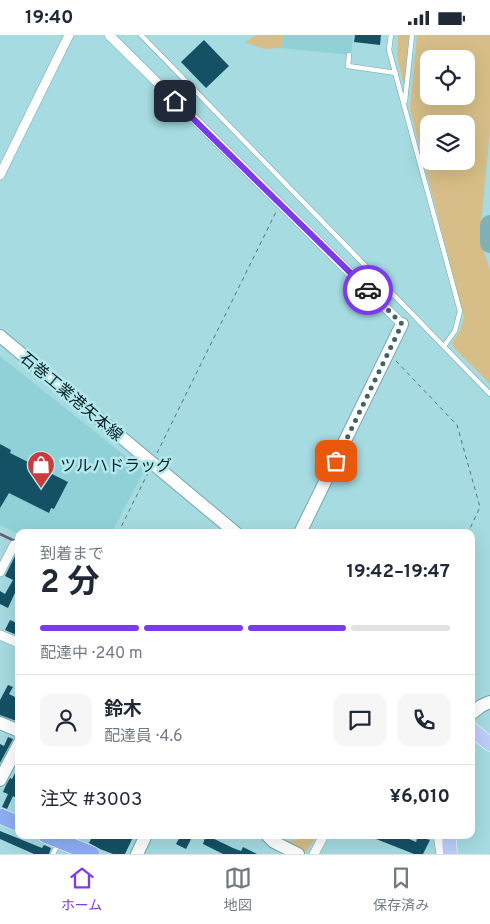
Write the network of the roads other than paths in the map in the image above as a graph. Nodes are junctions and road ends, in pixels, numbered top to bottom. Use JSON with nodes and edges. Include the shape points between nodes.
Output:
{"nodes":[{"id":1,"x":70,"y":35,"type":"edge"},
{"id":2,"x":109,"y":35,"type":"edge"},
{"id":3,"x":141,"y":35,"type":"edge"},
{"id":4,"x":391,"y":35,"type":"edge"},
{"id":5,"x":412,"y":35,"type":"edge"},
{"id":6,"x":349,"y":55,"type":"dead end"},
{"id":7,"x":396,"y":73,"type":"junction"},
{"id":8,"x":405,"y":104,"type":"junction"},
{"id":9,"x":0,"y":175,"type":"edge"},
{"id":10,"x":402,"y":324,"type":"joint"},
{"id":11,"x":0,"y":337,"type":"edge"},
{"id":12,"x":444,"y":347,"type":"junction"},
{"id":13,"x":490,"y":394,"type":"edge"},
{"id":14,"x":231,"y":529,"type":"edge"},
{"id":15,"x":302,"y":529,"type":"edge"},
{"id":16,"x":14,"y":545,"type":"dead end"},
{"id":17,"x":0,"y":572,"type":"edge"},
{"id":18,"x":0,"y":635,"type":"edge"},
{"id":19,"x":15,"y":641,"type":"edge"},
{"id":20,"x":490,"y":702,"type":"edge"},
{"id":21,"x":475,"y":711,"type":"edge"},
{"id":22,"x":0,"y":723,"type":"edge"},
{"id":23,"x":15,"y":729,"type":"edge"},
{"id":24,"x":475,"y":732,"type":"edge"},
{"id":25,"x":490,"y":744,"type":"edge"},
{"id":26,"x":15,"y":751,"type":"edge"},
{"id":27,"x":0,"y":779,"type":"edge"},
{"id":28,"x":0,"y":816,"type":"edge"},
{"id":29,"x":15,"y":822,"type":"edge"},
{"id":30,"x":144,"y":839,"type":"edge"},
{"id":31,"x":271,"y":839,"type":"edge"},
{"id":32,"x":322,"y":839,"type":"edge"},
{"id":33,"x":439,"y":839,"type":"edge"},
{"id":34,"x":449,"y":839,"type":"edge"},
{"id":35,"x":52,"y":843,"type":"edge"},
{"id":36,"x":92,"y":854,"type":"edge"},
{"id":37,"x":137,"y":854,"type":"edge"},
{"id":38,"x":298,"y":854,"type":"edge"},
{"id":39,"x":314,"y":854,"type":"edge"},
{"id":40,"x":441,"y":854,"type":"edge"},
{"id":41,"x":450,"y":854,"type":"edge"}],
"edges":[{"from":1,"to":9,"type":"street"},
{"from":2,"to":10,"type":"street"},
{"from":3,"to":12,"type":"lane"},
{"from":4,"to":7,"type":"lane","via":[[389,50]]},
{"from":5,"to":8,"type":"lane"},
{"from":6,"to":7,"type":"lane","via":[[348,66]]},
{"from":7,"to":8,"type":"lane"},
{"from":8,"to":12,"type":"lane","via":[[460,311],[455,331]]},
{"from":10,"to":15,"type":"street"},
{"from":11,"to":14,"type":"street","name":"石巻工業港矢本線"},
{"from":12,"to":13,"type":"lane"},
{"from":16,"to":17,"type":"street"},
{"from":18,"to":19,"type":"street"},
{"from":20,"to":21,"type":"street"},
{"from":22,"to":23,"type":"street"},
{"from":24,"to":25,"type":"main road"},
{"from":26,"to":27,"type":"street"},
{"from":28,"to":29,"type":"highway"},
{"from":30,"to":37,"type":"street"},
{"from":31,"to":38,"type":"street"},
{"from":32,"to":39,"type":"street"},
{"from":33,"to":40,"type":"street"},
{"from":34,"to":41,"type":"main road"},
{"from":35,"to":36,"type":"highway"}]}
